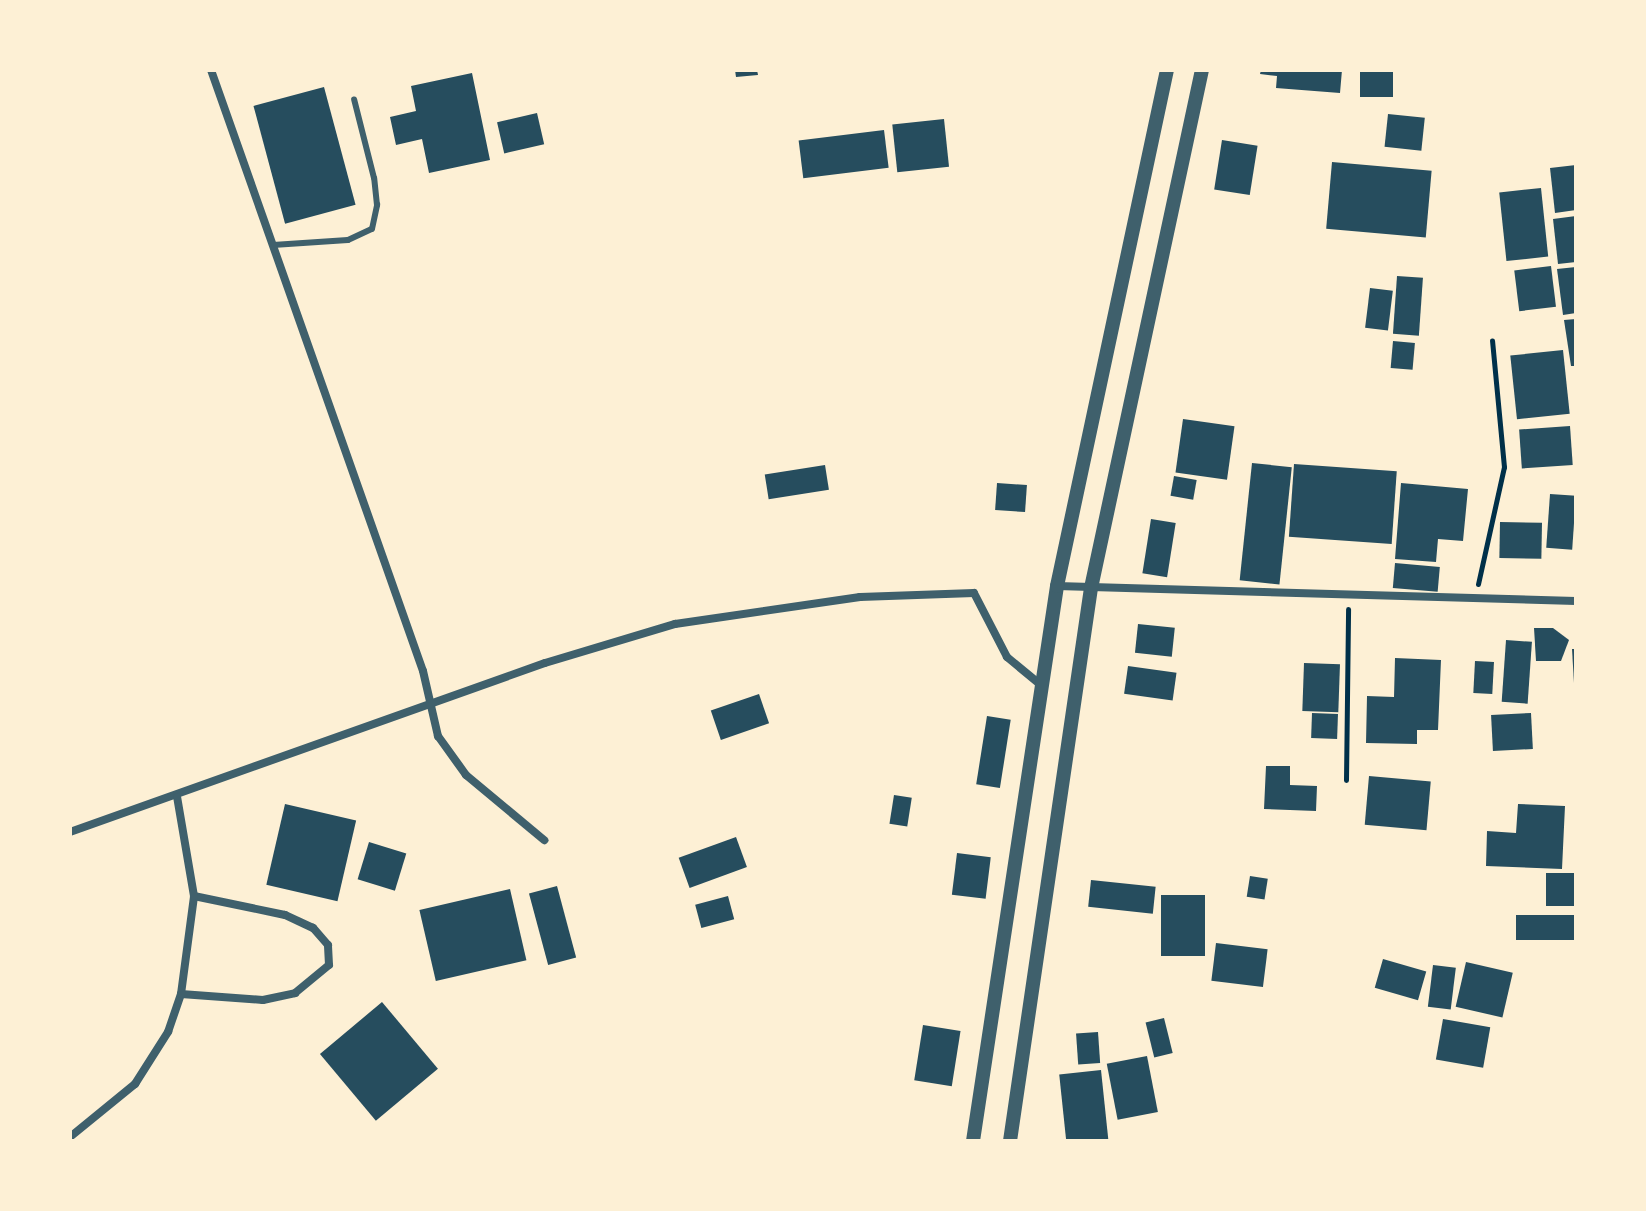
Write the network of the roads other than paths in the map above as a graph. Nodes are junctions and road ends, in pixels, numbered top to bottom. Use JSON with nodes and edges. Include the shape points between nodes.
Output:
{"nodes":[{"id":1,"x":211,"y":70,"type":"edge"},
{"id":2,"x":1167,"y":70,"type":"edge"},
{"id":3,"x":1202,"y":70,"type":"edge"},
{"id":4,"x":354,"y":99,"type":"dead end"},
{"id":5,"x":273,"y":245,"type":"junction"},
{"id":6,"x":1057,"y":586,"type":"junction"},
{"id":7,"x":1091,"y":588,"type":"junction"},
{"id":8,"x":1576,"y":601,"type":"edge"},
{"id":9,"x":1042,"y":686,"type":"junction"},
{"id":10,"x":429,"y":703,"type":"junction"},
{"id":11,"x":177,"y":797,"type":"junction"},
{"id":12,"x":70,"y":832,"type":"edge"},
{"id":13,"x":544,"y":840,"type":"dead end"},
{"id":14,"x":194,"y":896,"type":"junction"},
{"id":15,"x":181,"y":994,"type":"junction"},
{"id":16,"x":70,"y":1137,"type":"edge"},
{"id":17,"x":973,"y":1141,"type":"edge"},
{"id":18,"x":1010,"y":1141,"type":"edge"}],
"edges":[{"from":1,"to":5,"type":"street"},
{"from":2,"to":6,"type":"street"},
{"from":3,"to":7,"type":"street"},
{"from":4,"to":5,"type":"lane","via":[[374,178],[377,205],[372,229],[348,240]]},
{"from":5,"to":10,"type":"street","via":[[423,671]]},
{"from":6,"to":7,"type":"street"},
{"from":6,"to":9,"type":"street"},
{"from":7,"to":8,"type":"street"},
{"from":7,"to":18,"type":"street"},
{"from":9,"to":10,"type":"street","via":[[1007,657],[981,599],[959,593],[860,597],[675,624]]},
{"from":9,"to":17,"type":"street"},
{"from":10,"to":11,"type":"street"},
{"from":10,"to":13,"type":"street","via":[[438,736],[466,775]]},
{"from":11,"to":12,"type":"street"},
{"from":11,"to":14,"type":"street"},
{"from":14,"to":15,"type":"street"},
{"from":14,"to":15,"type":"street","via":[[285,915],[313,928],[328,945],[329,965],[295,993],[263,1000]]},
{"from":15,"to":16,"type":"street","via":[[168,1032],[135,1084]]}]}
